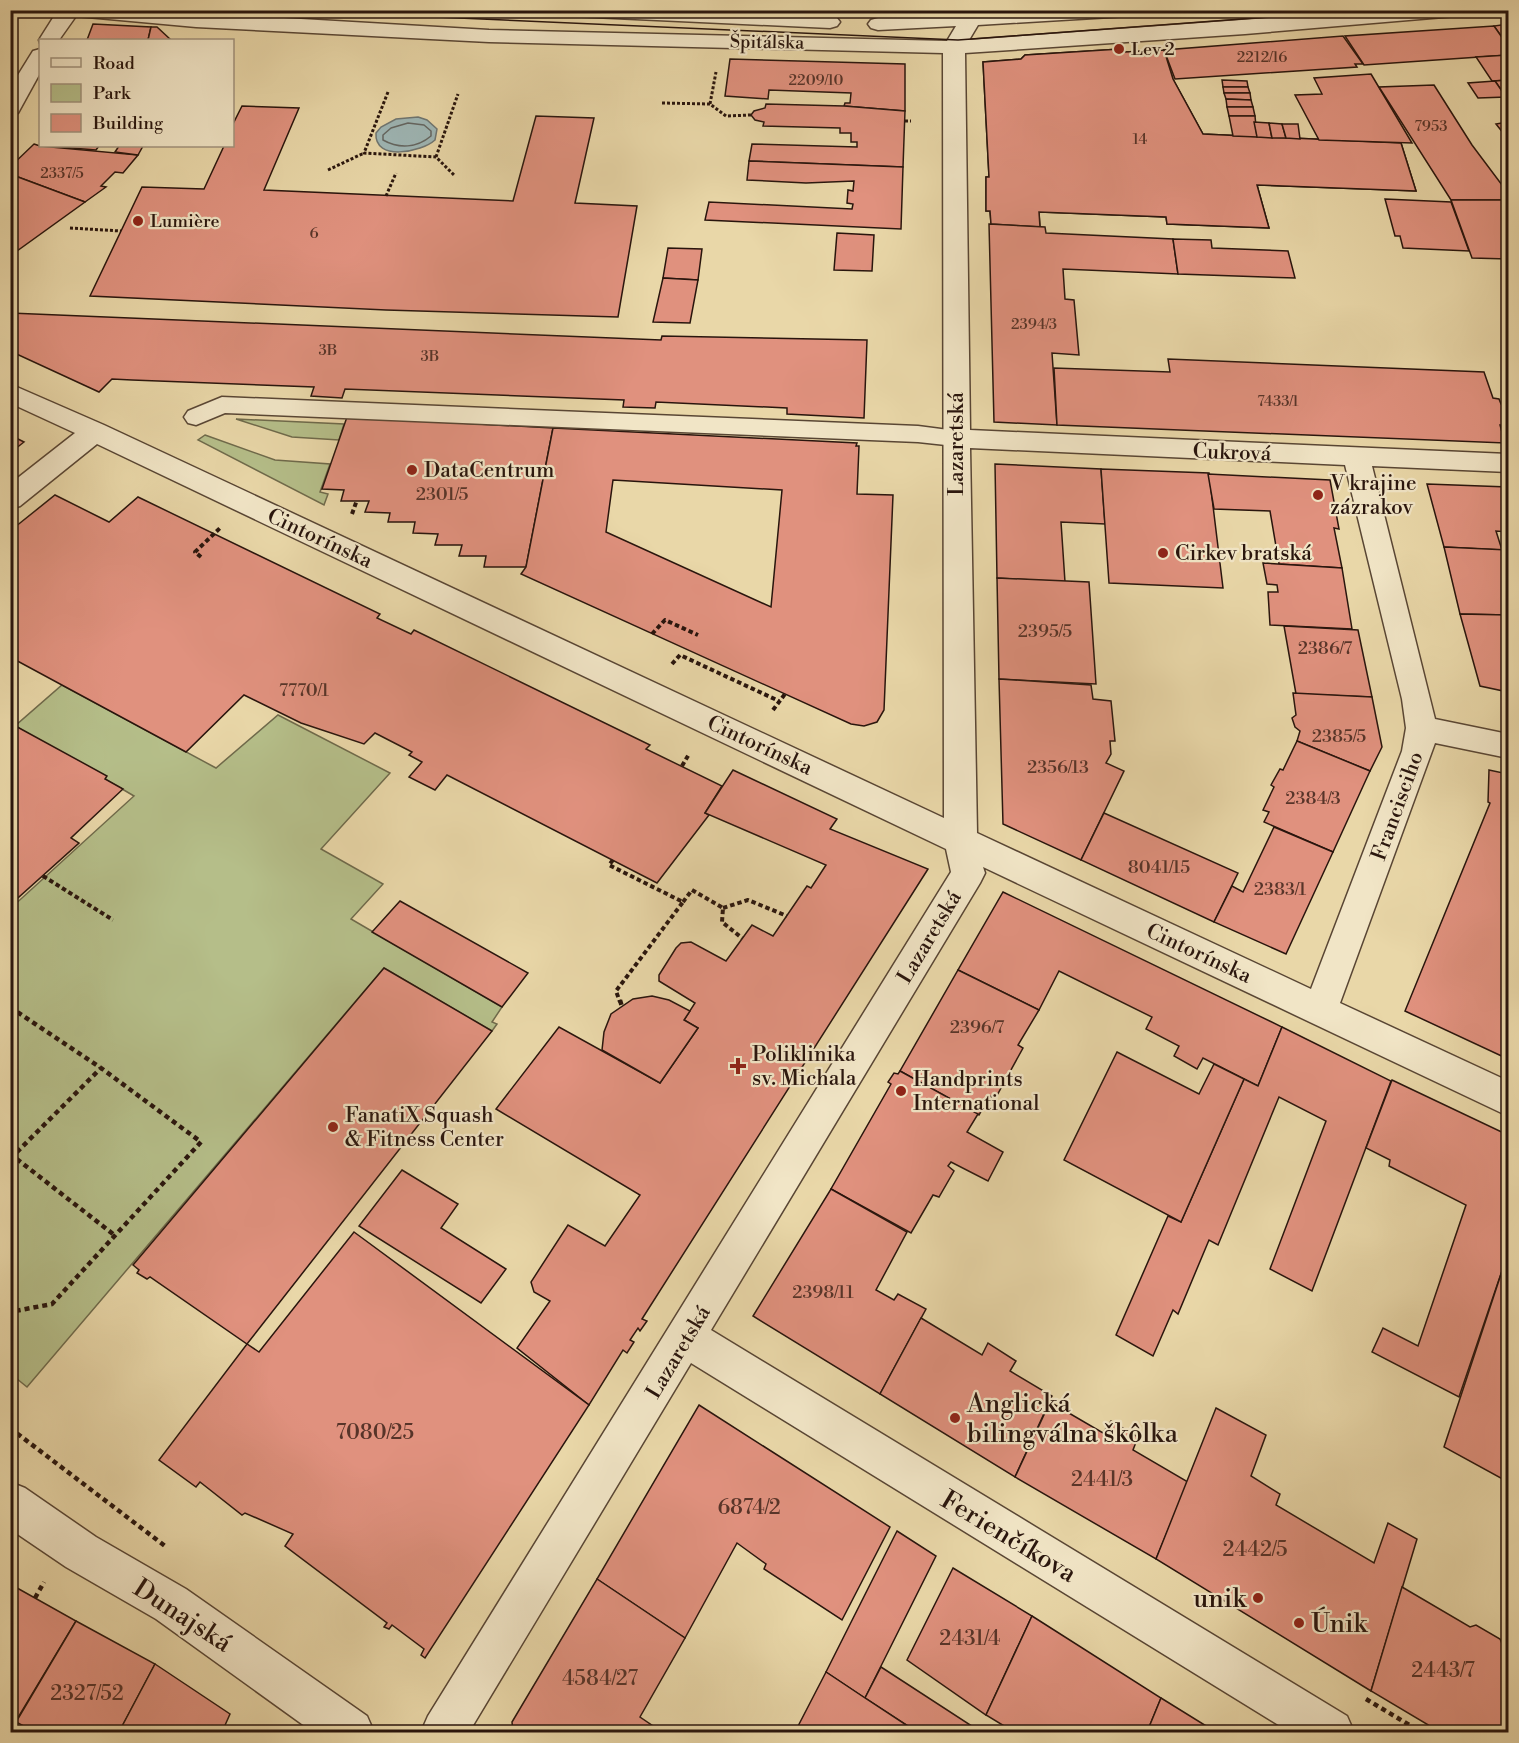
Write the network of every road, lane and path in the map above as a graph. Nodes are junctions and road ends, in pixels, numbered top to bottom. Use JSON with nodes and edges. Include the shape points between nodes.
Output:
{"nodes":[{"id":1,"x":70,"y":10,"type":"edge"},
{"id":2,"x":77,"y":10,"type":"edge"},
{"id":3,"x":561,"y":10,"type":"edge"},
{"id":4,"x":571,"y":10,"type":"edge"},
{"id":5,"x":1128,"y":10,"type":"edge"},
{"id":6,"x":1456,"y":10,"type":"edge"},
{"id":7,"x":915,"y":17,"type":"edge"},
{"id":8,"x":970,"y":20,"type":"junction"},
{"id":9,"x":531,"y":38,"type":"junction"},
{"id":10,"x":50,"y":39,"type":"edge"},
{"id":11,"x":906,"y":46,"type":"junction"},
{"id":12,"x":954,"y":47,"type":"junction"},
{"id":13,"x":39,"y":56,"type":"edge"},
{"id":14,"x":717,"y":64,"type":"dead end"},
{"id":15,"x":18,"y":82,"type":"edge"},
{"id":16,"x":388,"y":92,"type":"dead end"},
{"id":17,"x":458,"y":94,"type":"dead end"},
{"id":18,"x":662,"y":103,"type":"dead end"},
{"id":19,"x":710,"y":104,"type":"junction"},
{"id":20,"x":10,"y":108,"type":"edge"},
{"id":21,"x":751,"y":115,"type":"dead end"},
{"id":22,"x":905,"y":121,"type":"dead end"},
{"id":23,"x":911,"y":121,"type":"dead end"},
{"id":24,"x":364,"y":153,"type":"junction"},
{"id":25,"x":436,"y":157,"type":"junction"},
{"id":26,"x":328,"y":170,"type":"dead end"},
{"id":27,"x":396,"y":173,"type":"dead end"},
{"id":28,"x":454,"y":175,"type":"dead end"},
{"id":29,"x":386,"y":196,"type":"dead end"},
{"id":30,"x":70,"y":228,"type":"dead end"},
{"id":31,"x":121,"y":231,"type":"dead end"},
{"id":32,"x":10,"y":392,"type":"edge"},
{"id":33,"x":196,"y":417,"type":"dead end"},
{"id":34,"x":95,"y":431,"type":"junction"},
{"id":35,"x":955,"y":438,"type":"junction"},
{"id":36,"x":1356,"y":456,"type":"junction"},
{"id":37,"x":1509,"y":463,"type":"edge"},
{"id":38,"x":10,"y":499,"type":"edge"},
{"id":39,"x":214,"y":534,"type":"dead end"},
{"id":40,"x":201,"y":557,"type":"dead end"},
{"id":41,"x":652,"y":634,"type":"dead end"},
{"id":42,"x":698,"y":635,"type":"dead end"},
{"id":43,"x":680,"y":655,"type":"dead end"},
{"id":44,"x":785,"y":694,"type":"dead end"},
{"id":45,"x":779,"y":701,"type":"junction"},
{"id":46,"x":772,"y":711,"type":"dead end"},
{"id":47,"x":1422,"y":728,"type":"junction"},
{"id":48,"x":1509,"y":746,"type":"edge"},
{"id":49,"x":962,"y":841,"type":"junction"},
{"id":50,"x":613,"y":860,"type":"dead end"},
{"id":51,"x":43,"y":876,"type":"dead end"},
{"id":52,"x":683,"y":902,"type":"junction"},
{"id":53,"x":723,"y":908,"type":"junction"},
{"id":54,"x":787,"y":916,"type":"dead end"},
{"id":55,"x":113,"y":920,"type":"dead end"},
{"id":56,"x":742,"y":938,"type":"dead end"},
{"id":57,"x":10,"y":1007,"type":"edge"},
{"id":58,"x":621,"y":1007,"type":"dead end"},
{"id":59,"x":1320,"y":1010,"type":"junction"},
{"id":60,"x":101,"y":1068,"type":"junction"},
{"id":61,"x":1509,"y":1099,"type":"edge"},
{"id":62,"x":11,"y":1156,"type":"edge"},
{"id":63,"x":113,"y":1234,"type":"junction"},
{"id":64,"x":10,"y":1311,"type":"edge"},
{"id":65,"x":687,"y":1338,"type":"junction"},
{"id":66,"x":10,"y":1503,"type":"edge"},
{"id":67,"x":44,"y":1581,"type":"dead end"},
{"id":68,"x":35,"y":1598,"type":"dead end"},
{"id":69,"x":1360,"y":1696,"type":"dead end"},
{"id":70,"x":351,"y":1732,"type":"edge"},
{"id":71,"x":444,"y":1732,"type":"edge"},
{"id":72,"x":1331,"y":1732,"type":"edge"},
{"id":73,"x":1421,"y":1732,"type":"edge"}],
"edges":[{"from":1,"to":10,"type":"street"},
{"from":2,"to":9,"type":"street","name":"Špitálska","via":[[186,20]]},
{"from":3,"to":9,"type":"street","via":[[551,24]]},
{"from":4,"to":7,"type":"street","name":"Špitálska","via":[[854,23]]},
{"from":5,"to":8,"type":"street","name":"Špitálska"},
{"from":6,"to":12,"type":"street","name":"Špitálska"},
{"from":7,"to":8,"type":"street","name":"Špitálska"},
{"from":7,"to":11,"type":"street"},
{"from":8,"to":12,"type":"street"},
{"from":9,"to":11,"type":"street","name":"Špitálska"},
{"from":11,"to":12,"type":"street","name":"Špitálska"},
{"from":12,"to":35,"type":"street","name":"Lazaretská"},
{"from":13,"to":15,"type":"street"},
{"from":14,"to":19,"type":"path"},
{"from":15,"to":20,"type":"street"},
{"from":16,"to":24,"type":"path"},
{"from":17,"to":25,"type":"path"},
{"from":18,"to":19,"type":"path"},
{"from":19,"to":21,"type":"path","via":[[726,117]]},
{"from":22,"to":23,"type":"path"},
{"from":24,"to":25,"type":"path"},
{"from":24,"to":26,"type":"path"},
{"from":25,"to":28,"type":"path"},
{"from":27,"to":29,"type":"path"},
{"from":30,"to":31,"type":"path"},
{"from":32,"to":34,"type":"street","name":"Cintorínska"},
{"from":33,"to":35,"type":"street","via":[[222,405],[233,405]]},
{"from":34,"to":38,"type":"street"},
{"from":34,"to":49,"type":"street","name":"Cintorínska"},
{"from":35,"to":36,"type":"street","name":"Cukrová"},
{"from":35,"to":49,"type":"street","name":"Lazaretská"},
{"from":36,"to":37,"type":"street","name":"Cukrová"},
{"from":36,"to":47,"type":"street","name":"Francisciho"},
{"from":39,"to":40,"type":"path","via":[[195,552]]},
{"from":41,"to":42,"type":"path","via":[[665,620]]},
{"from":43,"to":45,"type":"path"},
{"from":44,"to":45,"type":"path"},
{"from":45,"to":46,"type":"path"},
{"from":47,"to":48,"type":"street"},
{"from":47,"to":59,"type":"street","name":"Francisciho","via":[[1418,751]]},
{"from":49,"to":59,"type":"street","name":"Cintorínska"},
{"from":49,"to":65,"type":"street","name":"Lazaretská","via":[[968,873]]},
{"from":50,"to":52,"type":"path","via":[[609,865]]},
{"from":51,"to":55,"type":"path"},
{"from":52,"to":53,"type":"path","via":[[692,890]]},
{"from":52,"to":58,"type":"path","via":[[616,991]]},
{"from":53,"to":54,"type":"path","via":[[736,899],[752,899]]},
{"from":53,"to":56,"type":"path","via":[[722,922]]},
{"from":57,"to":60,"type":"path"},
{"from":59,"to":61,"type":"street","name":"Cintorínska"},
{"from":60,"to":62,"type":"path"},
{"from":60,"to":63,"type":"path","via":[[201,1142]]},
{"from":62,"to":63,"type":"path"},
{"from":63,"to":64,"type":"path","via":[[52,1304]]},
{"from":65,"to":71,"type":"street","name":"Lazaretská"},
{"from":65,"to":72,"type":"street","name":"Ferienčíkova"},
{"from":66,"to":70,"type":"street","name":"Dunajská","via":[[81,1552],[171,1605]]},
{"from":67,"to":68,"type":"path"},
{"from":69,"to":73,"type":"path"}]}
